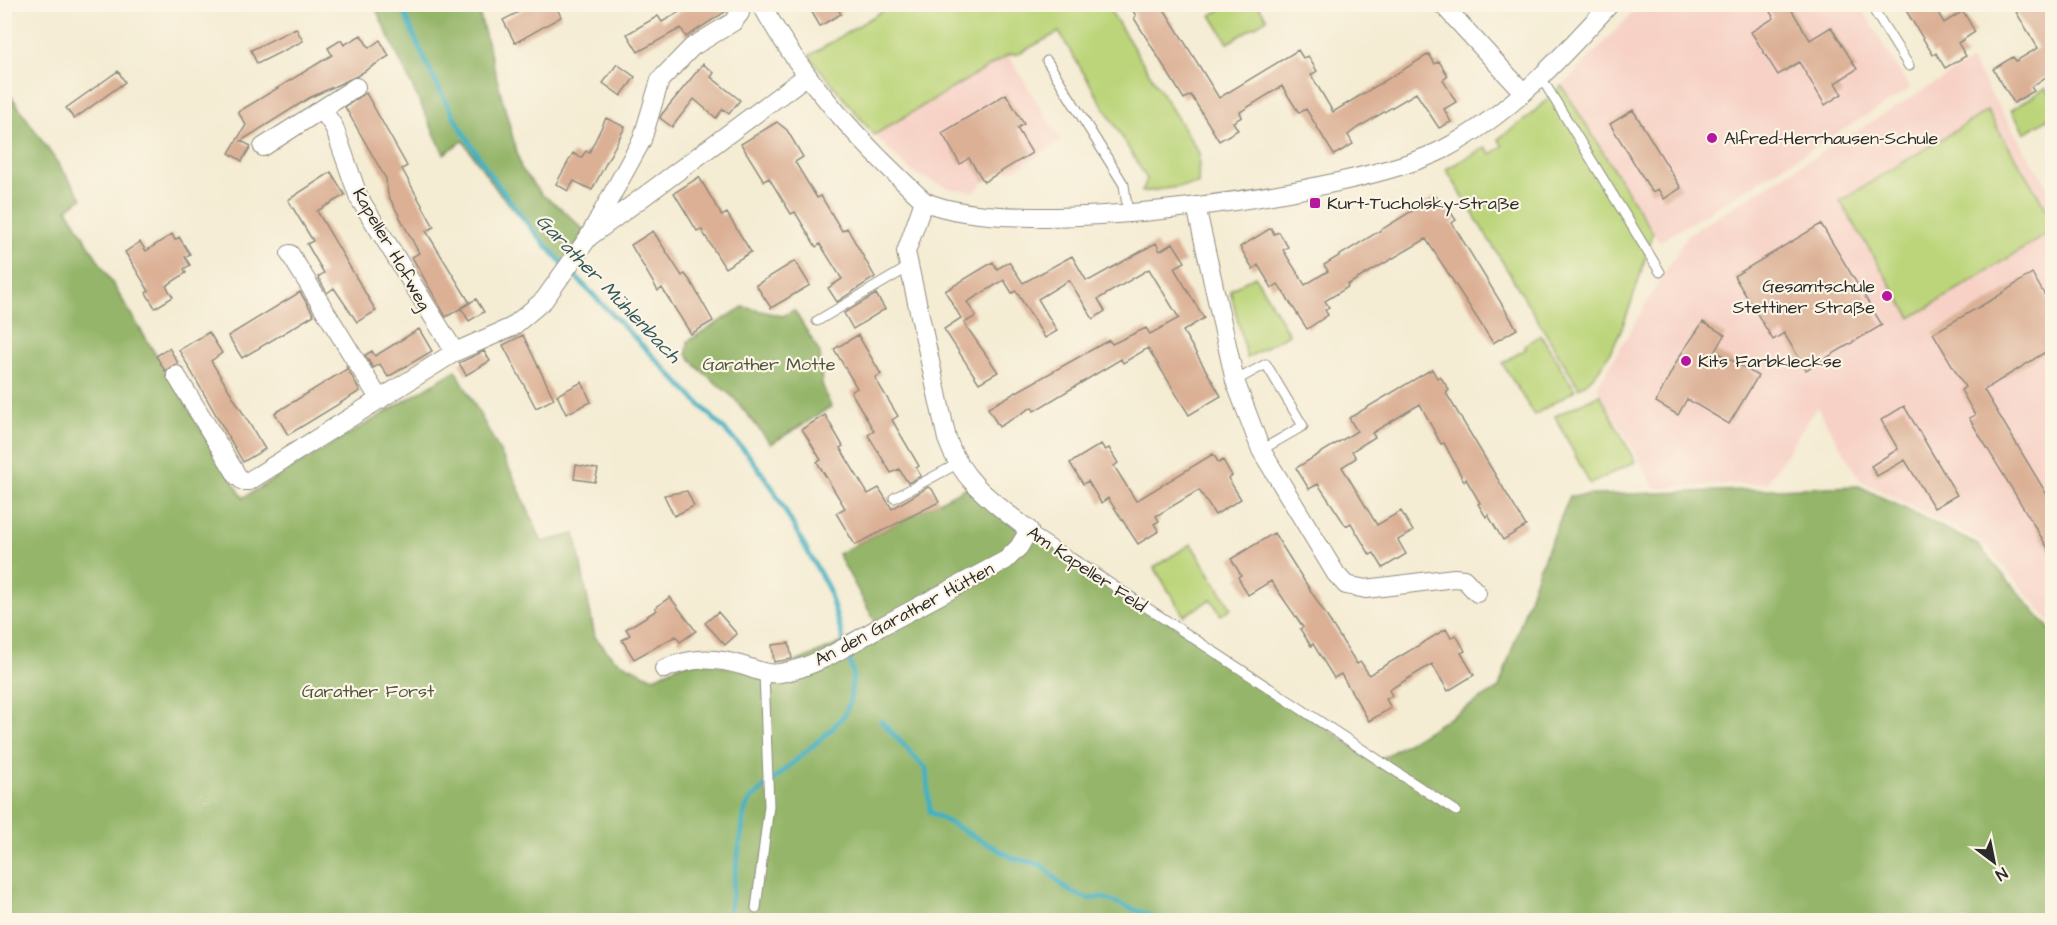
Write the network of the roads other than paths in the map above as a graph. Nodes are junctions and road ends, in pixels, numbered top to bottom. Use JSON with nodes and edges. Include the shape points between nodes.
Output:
{"nodes":[{"id":1,"x":1442,"y":4,"type":"edge"},
{"id":2,"x":1610,"y":4,"type":"edge"},
{"id":3,"x":1870,"y":4,"type":"edge"},
{"id":4,"x":761,"y":5,"type":"edge"},
{"id":5,"x":737,"y":9,"type":"edge"},
{"id":6,"x":1047,"y":61,"type":"dead end"},
{"id":7,"x":1909,"y":66,"type":"dead end"},
{"id":8,"x":805,"y":77,"type":"junction"},
{"id":9,"x":1542,"y":79,"type":"junction"},
{"id":10,"x":356,"y":87,"type":"dead end"},
{"id":11,"x":1523,"y":92,"type":"junction"},
{"id":12,"x":322,"y":109,"type":"junction"},
{"id":13,"x":263,"y":147,"type":"dead end"},
{"id":14,"x":924,"y":201,"type":"junction"},
{"id":15,"x":1196,"y":206,"type":"junction"},
{"id":16,"x":1128,"y":213,"type":"junction"},
{"id":17,"x":588,"y":238,"type":"junction"},
{"id":18,"x":290,"y":254,"type":"dead end"},
{"id":19,"x":908,"y":268,"type":"junction"},
{"id":20,"x":1660,"y":272,"type":"dead end"},
{"id":21,"x":818,"y":321,"type":"dead end"},
{"id":22,"x":455,"y":352,"type":"junction"},
{"id":23,"x":176,"y":375,"type":"dead end"},
{"id":24,"x":1235,"y":381,"type":"junction"},
{"id":25,"x":380,"y":400,"type":"junction"},
{"id":26,"x":1261,"y":450,"type":"junction"},
{"id":27,"x":957,"y":464,"type":"junction"},
{"id":28,"x":894,"y":498,"type":"dead end"},
{"id":29,"x":1029,"y":530,"type":"junction"},
{"id":30,"x":1477,"y":593,"type":"dead end"},
{"id":31,"x":664,"y":669,"type":"dead end"},
{"id":32,"x":764,"y":673,"type":"junction"},
{"id":33,"x":1456,"y":811,"type":"dead end"},
{"id":34,"x":756,"y":908,"type":"dead end"}],
"edges":[{"from":1,"to":11,"type":"street"},
{"from":2,"to":9,"type":"street"},
{"from":3,"to":7,"type":"lane"},
{"from":4,"to":5,"type":"street"},
{"from":4,"to":8,"type":"street"},
{"from":5,"to":17,"type":"street","via":[[733,22],[692,47],[660,80],[642,140]]},
{"from":6,"to":16,"type":"lane","via":[[1124,185]]},
{"from":8,"to":14,"type":"street"},
{"from":8,"to":17,"type":"street"},
{"from":9,"to":11,"type":"street"},
{"from":9,"to":20,"type":"lane"},
{"from":10,"to":12,"type":"street"},
{"from":11,"to":15,"type":"street","via":[[1480,127],[1446,148],[1379,174]]},
{"from":12,"to":13,"type":"street"},
{"from":12,"to":22,"type":"street","name":"Kapeller Hofweg","via":[[334,127],[359,198]]},
{"from":14,"to":16,"type":"street","via":[[936,207],[1009,217]]},
{"from":14,"to":19,"type":"street","name":"Am Kapeller Feld","via":[[906,252]]},
{"from":15,"to":16,"type":"street"},
{"from":15,"to":24,"type":"street"},
{"from":17,"to":22,"type":"street","via":[[544,300],[512,327]]},
{"from":18,"to":25,"type":"street"},
{"from":19,"to":21,"type":"lane"},
{"from":19,"to":27,"type":"street","name":"Am Kapeller Feld","via":[[947,439]]},
{"from":22,"to":25,"type":"street"},
{"from":23,"to":25,"type":"street","via":[[243,481],[249,481]]},
{"from":24,"to":26,"type":"street"},
{"from":24,"to":26,"type":"lane","via":[[1266,364],[1303,426]]},
{"from":26,"to":30,"type":"street","via":[[1346,585],[1366,590],[1454,578],[1464,579]]},
{"from":27,"to":28,"type":"lane"},
{"from":27,"to":29,"type":"street","name":"Am Kapeller Feld","via":[[969,481]]},
{"from":29,"to":32,"type":"street","name":"An den Garather Hütten","via":[[1006,560],[836,651],[788,672]]},
{"from":29,"to":33,"type":"lane","name":"Am Kapeller Feld"},
{"from":31,"to":32,"type":"street","name":"An den Garather Hütten","via":[[700,658]]},
{"from":32,"to":34,"type":"lane","via":[[769,806]]}]}
